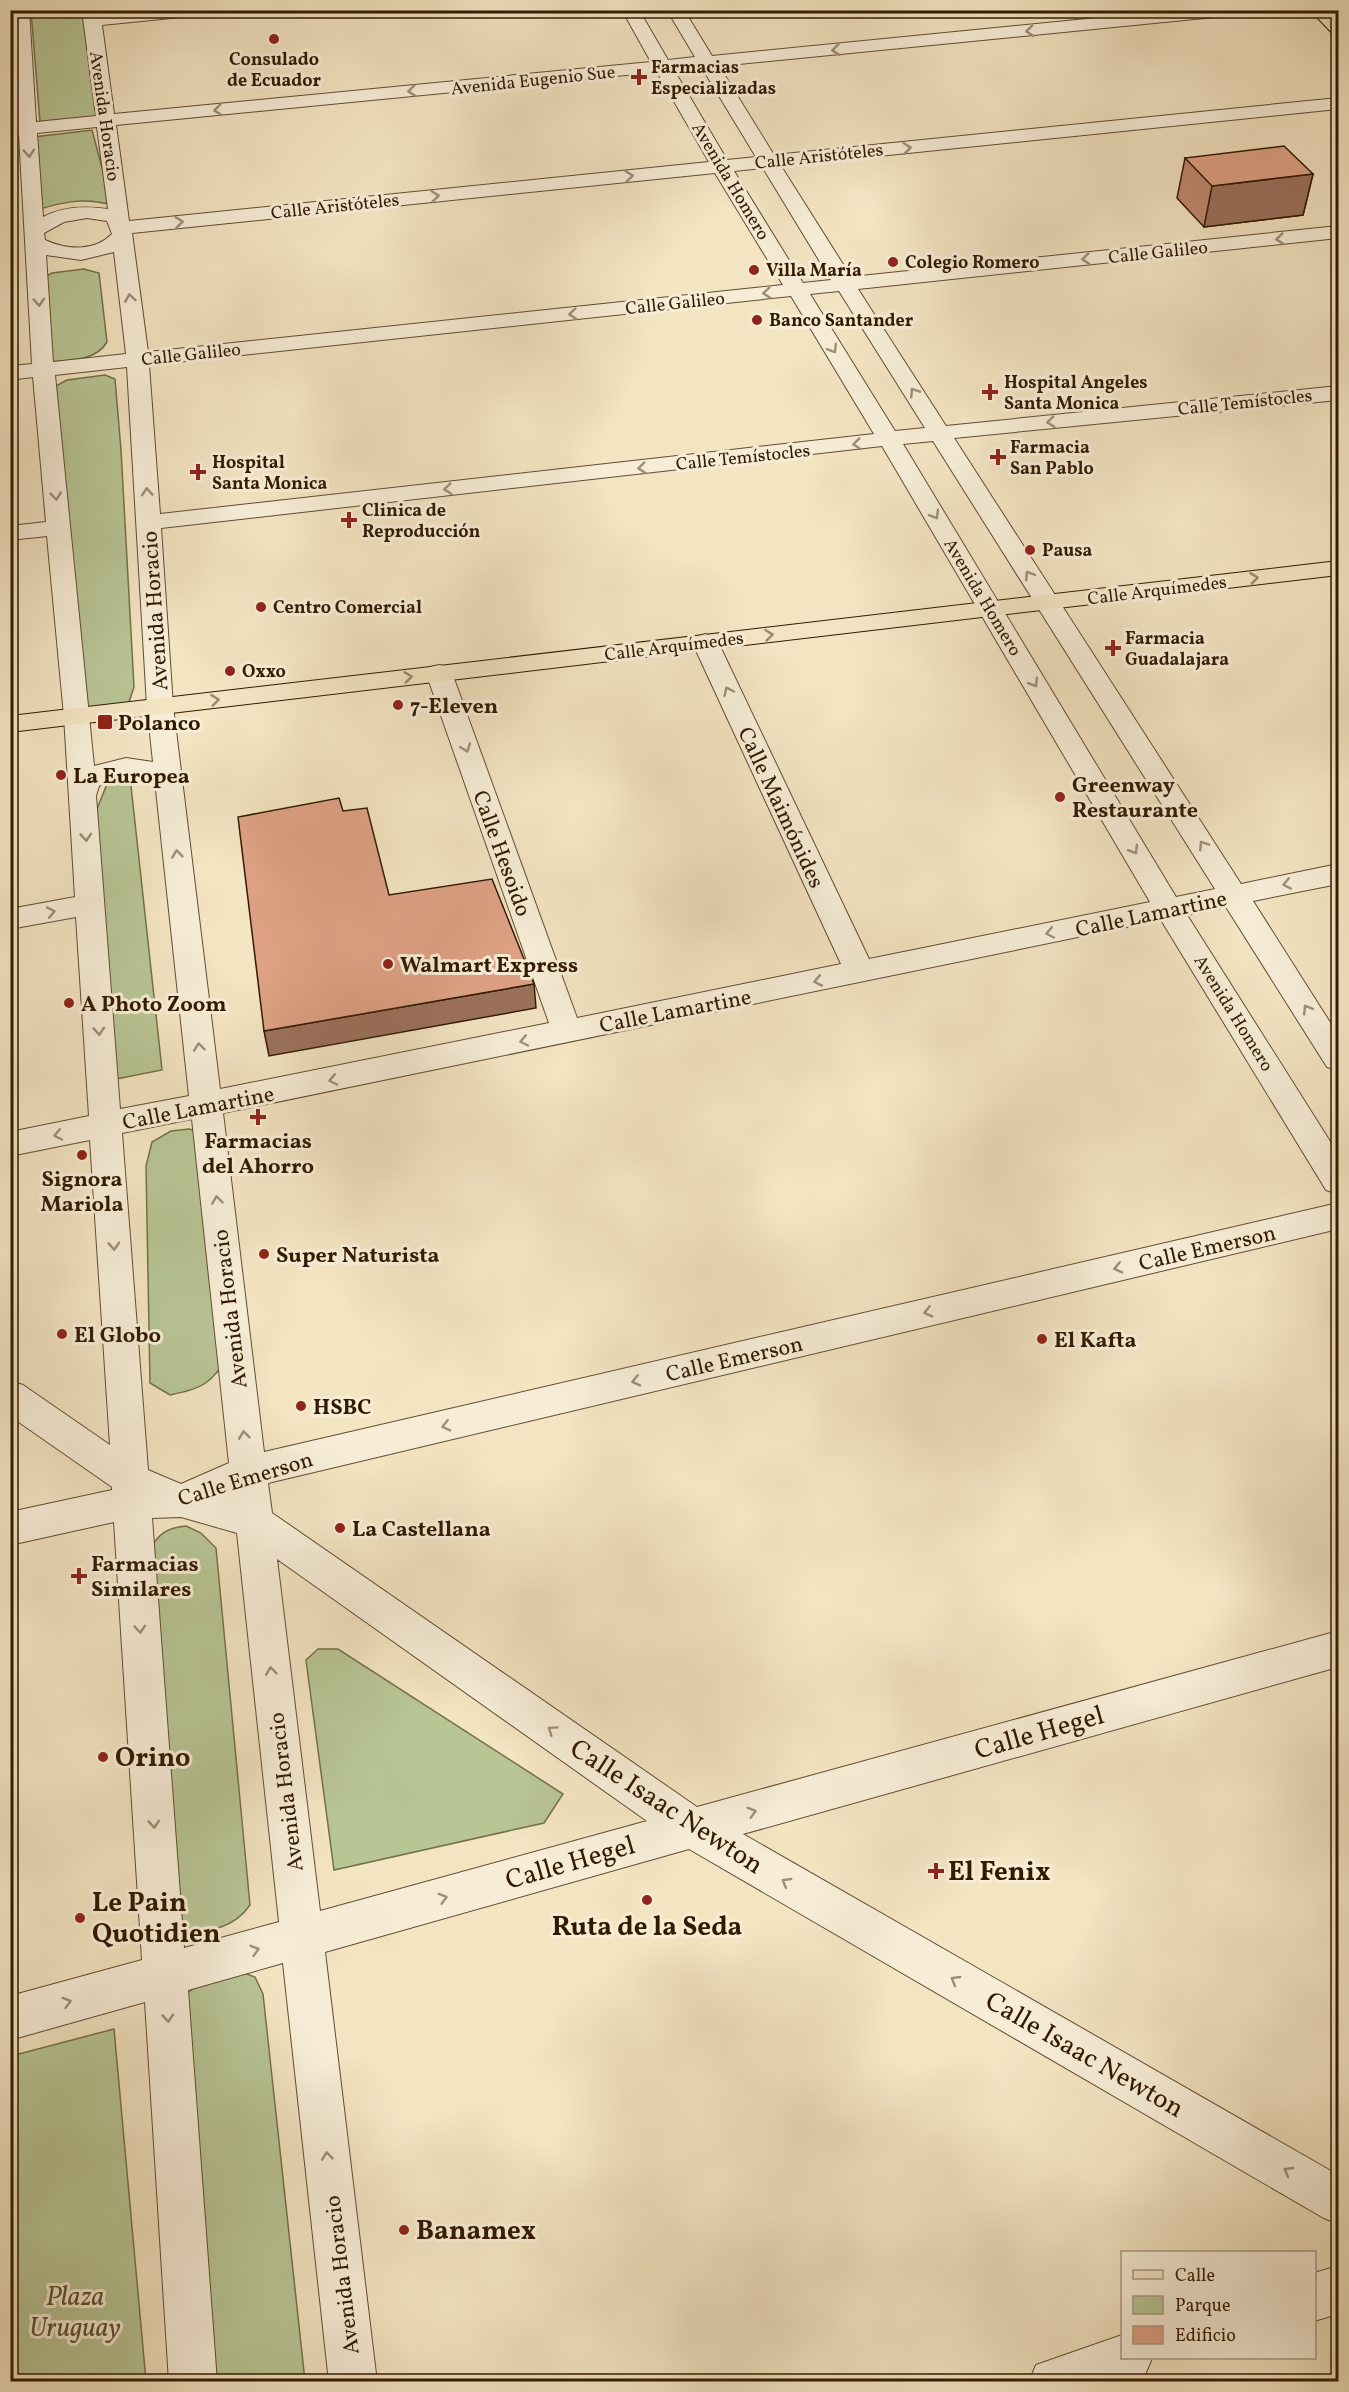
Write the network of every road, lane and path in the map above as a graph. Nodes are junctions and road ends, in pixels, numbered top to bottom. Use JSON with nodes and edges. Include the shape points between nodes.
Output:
{"nodes":[{"id":1,"x":201,"y":10,"type":"edge"},
{"id":2,"x":630,"y":10,"type":"edge"},
{"id":3,"x":675,"y":10,"type":"edge"},
{"id":4,"x":1235,"y":10,"type":"edge"},
{"id":5,"x":1318,"y":10,"type":"edge"},
{"id":6,"x":92,"y":16,"type":"edge"},
{"id":7,"x":17,"y":20,"type":"edge"},
{"id":8,"x":1338,"y":29,"type":"edge"},
{"id":9,"x":707,"y":62,"type":"junction"},
{"id":10,"x":664,"y":67,"type":"junction"},
{"id":11,"x":1338,"y":103,"type":"edge"},
{"id":12,"x":106,"y":121,"type":"junction"},
{"id":13,"x":19,"y":129,"type":"edge"},
{"id":14,"x":768,"y":162,"type":"junction"},
{"id":15,"x":721,"y":166,"type":"junction"},
{"id":16,"x":120,"y":228,"type":"junction"},
{"id":17,"x":1338,"y":232,"type":"edge"},
{"id":18,"x":31,"y":237,"type":"junction"},
{"id":19,"x":845,"y":285,"type":"junction"},
{"id":20,"x":796,"y":291,"type":"junction"},
{"id":21,"x":138,"y":360,"type":"junction"},
{"id":22,"x":44,"y":369,"type":"junction"},
{"id":23,"x":10,"y":373,"type":"edge"},
{"id":24,"x":1338,"y":393,"type":"edge"},
{"id":25,"x":940,"y":434,"type":"junction"},
{"id":26,"x":890,"y":441,"type":"junction"},
{"id":27,"x":148,"y":522,"type":"junction"},
{"id":28,"x":59,"y":528,"type":"junction"},
{"id":29,"x":10,"y":533,"type":"edge"},
{"id":30,"x":1338,"y":568,"type":"edge"},
{"id":31,"x":1046,"y":603,"type":"junction"},
{"id":32,"x":991,"y":610,"type":"junction"},
{"id":33,"x":705,"y":642,"type":"junction"},
{"id":34,"x":439,"y":673,"type":"junction"},
{"id":35,"x":160,"y":706,"type":"junction"},
{"id":36,"x":77,"y":716,"type":"junction"},
{"id":37,"x":10,"y":724,"type":"edge"},
{"id":38,"x":168,"y":775,"type":"junction"},
{"id":39,"x":83,"y":795,"type":"junction"},
{"id":40,"x":1338,"y":874,"type":"edge"},
{"id":41,"x":1235,"y":895,"type":"junction"},
{"id":42,"x":91,"y":904,"type":"junction"},
{"id":43,"x":1169,"y":909,"type":"junction"},
{"id":44,"x":10,"y":919,"type":"edge"},
{"id":45,"x":860,"y":972,"type":"junction"},
{"id":46,"x":567,"y":1032,"type":"junction"},
{"id":47,"x":1338,"y":1059,"type":"edge"},
{"id":48,"x":206,"y":1106,"type":"junction"},
{"id":49,"x":106,"y":1125,"type":"junction"},
{"id":50,"x":10,"y":1144,"type":"edge"},
{"id":51,"x":1338,"y":1181,"type":"edge"},
{"id":52,"x":1338,"y":1216,"type":"edge"},
{"id":53,"x":10,"y":1396,"type":"edge"},
{"id":54,"x":248,"y":1472,"type":"junction"},
{"id":55,"x":131,"y":1491,"type":"junction"},
{"id":56,"x":181,"y":1501,"type":"junction"},
{"id":57,"x":254,"y":1522,"type":"junction"},
{"id":58,"x":10,"y":1529,"type":"edge"},
{"id":59,"x":1338,"y":1649,"type":"edge"},
{"id":60,"x":692,"y":1828,"type":"junction"},
{"id":61,"x":302,"y":1937,"type":"junction"},
{"id":62,"x":165,"y":1975,"type":"junction"},
{"id":63,"x":10,"y":2018,"type":"edge"},
{"id":64,"x":1338,"y":2200,"type":"edge"},
{"id":65,"x":1338,"y":2290,"type":"edge"},
{"id":66,"x":1316,"y":2296,"type":"edge"},
{"id":67,"x":1125,"y":2359,"type":"edge"},
{"id":68,"x":193,"y":2382,"type":"edge"},
{"id":69,"x":353,"y":2382,"type":"edge"},
{"id":70,"x":1053,"y":2382,"type":"edge"}],
"edges":[{"from":1,"to":6,"type":"street"},
{"from":2,"to":10,"type":"street","name":"Avenida Homero"},
{"from":3,"to":9,"type":"street","name":"Avenida Homero"},
{"from":4,"to":9,"type":"street","name":"Avenida Eugenio Sue","one_way":true},
{"from":5,"to":8,"type":"main road"},
{"from":6,"to":12,"type":"street","name":"Avenida Horacio"},
{"from":7,"to":13,"type":"street"},
{"from":9,"to":10,"type":"street","name":"Avenida Eugenio Sue"},
{"from":9,"to":14,"type":"street","name":"Avenida Homero"},
{"from":10,"to":12,"type":"street","name":"Avenida Eugenio Sue","one_way":true},
{"from":10,"to":15,"type":"street","name":"Avenida Homero"},
{"from":14,"to":11,"type":"street","name":"Calle Aristóteles","one_way":true},
{"from":12,"to":13,"type":"street","name":"Avenida Eugenio Sue"},
{"from":12,"to":16,"type":"street","name":"Avenida Horacio"},
{"from":13,"to":18,"type":"street","one_way":true},
{"from":14,"to":15,"type":"street","name":"Calle Aristóteles"},
{"from":14,"to":19,"type":"street","name":"Avenida Homero"},
{"from":16,"to":15,"type":"street","name":"Calle Aristóteles","one_way":true},
{"from":15,"to":20,"type":"street","name":"Avenida Homero"},
{"from":16,"to":18,"type":"street","via":[[113,216],[80,213],[58,217]]},
{"from":16,"to":18,"type":"street","via":[[117,242],[105,249],[73,254],[58,253]]},
{"from":21,"to":16,"type":"street","name":"Avenida Horacio","one_way":true},
{"from":17,"to":19,"type":"street","name":"Calle Galileo","one_way":true},
{"from":18,"to":22,"type":"street","one_way":true},
{"from":19,"to":20,"type":"street","name":"Calle Galileo"},
{"from":25,"to":19,"type":"street","name":"Avenida Homero","one_way":true},
{"from":20,"to":21,"type":"street","name":"Calle Galileo","one_way":true},
{"from":20,"to":26,"type":"street","name":"Avenida Homero","one_way":true},
{"from":21,"to":22,"type":"street","name":"Calle Galileo"},
{"from":27,"to":21,"type":"street","name":"Avenida Horacio","one_way":true},
{"from":22,"to":23,"type":"street","name":"Calle Galileo"},
{"from":22,"to":28,"type":"street","one_way":true},
{"from":24,"to":25,"type":"street","name":"Calle Temístocles","one_way":true},
{"from":25,"to":26,"type":"street","name":"Calle Temístocles"},
{"from":31,"to":25,"type":"street","name":"Avenida Homero","one_way":true},
{"from":26,"to":27,"type":"street","name":"Calle Temístocles","one_way":true},
{"from":26,"to":32,"type":"street","name":"Avenida Homero","one_way":true},
{"from":27,"to":35,"type":"street","name":"Avenida Horacio"},
{"from":28,"to":29,"type":"street"},
{"from":28,"to":36,"type":"street"},
{"from":31,"to":30,"type":"main road","name":"Calle Arquímedes","one_way":true},
{"from":31,"to":32,"type":"main road","name":"Calle Arquímedes"},
{"from":41,"to":31,"type":"street","name":"Avenida Homero","one_way":true},
{"from":33,"to":32,"type":"main road","name":"Calle Arquímedes","one_way":true},
{"from":32,"to":43,"type":"street","name":"Avenida Homero","one_way":true},
{"from":33,"to":34,"type":"main road","name":"Calle Arquímedes"},
{"from":45,"to":33,"type":"street","name":"Calle Maimónides","one_way":true},
{"from":35,"to":34,"type":"main road","name":"Calle Arquímedes","one_way":true},
{"from":34,"to":46,"type":"street","name":"Calle Hesoido","one_way":true},
{"from":35,"to":36,"type":"main road","name":"Calle Arquímedes"},
{"from":35,"to":38,"type":"street","name":"Avenida Horacio"},
{"from":36,"to":37,"type":"main road","name":"Calle Arquímedes"},
{"from":36,"to":39,"type":"street"},
{"from":38,"to":39,"type":"street","via":[[129,766],[115,767],[87,782]]},
{"from":48,"to":38,"type":"street","name":"Avenida Horacio","one_way":true},
{"from":39,"to":42,"type":"street","one_way":true},
{"from":40,"to":41,"type":"street","name":"Calle Lamartine","one_way":true},
{"from":41,"to":43,"type":"street","name":"Calle Lamartine"},
{"from":47,"to":41,"type":"street","name":"Avenida Homero","one_way":true},
{"from":44,"to":42,"type":"street","one_way":true},
{"from":42,"to":49,"type":"street","one_way":true},
{"from":43,"to":45,"type":"street","name":"Calle Lamartine","one_way":true},
{"from":43,"to":51,"type":"street","name":"Avenida Homero"},
{"from":45,"to":46,"type":"street","name":"Calle Lamartine","one_way":true},
{"from":46,"to":48,"type":"street","name":"Calle Lamartine","one_way":true},
{"from":48,"to":49,"type":"street","name":"Calle Lamartine"},
{"from":54,"to":48,"type":"street","name":"Avenida Horacio","one_way":true},
{"from":49,"to":50,"type":"street","name":"Calle Lamartine","one_way":true},
{"from":49,"to":55,"type":"street","one_way":true},
{"from":52,"to":54,"type":"street","name":"Calle Emerson","one_way":true},
{"from":53,"to":55,"type":"street","name":"Calle Isaac Newton"},
{"from":54,"to":56,"type":"street","name":"Calle Emerson"},
{"from":54,"to":57,"type":"street","name":"Avenida Horacio"},
{"from":55,"to":56,"type":"street","name":"Calle Isaac Newton"},
{"from":55,"to":58,"type":"street","via":[[81,1512]]},
{"from":55,"to":62,"type":"street","one_way":true},
{"from":56,"to":57,"type":"street","name":"Calle Isaac Newton"},
{"from":60,"to":57,"type":"street","name":"Calle Isaac Newton","one_way":true},
{"from":61,"to":57,"type":"street","name":"Avenida Horacio","one_way":true},
{"from":60,"to":59,"type":"street","name":"Calle Hegel","one_way":true},
{"from":61,"to":60,"type":"street","name":"Calle Hegel","one_way":true},
{"from":64,"to":60,"type":"street","name":"Calle Isaac Newton","one_way":true},
{"from":62,"to":61,"type":"street","name":"Calle Hegel","one_way":true},
{"from":69,"to":61,"type":"street","name":"Avenida Horacio","one_way":true},
{"from":63,"to":62,"type":"street","name":"Calle Hegel","one_way":true},
{"from":62,"to":68,"type":"street","one_way":true},
{"from":65,"to":66,"type":"street"},
{"from":67,"to":70,"type":"street"}]}
